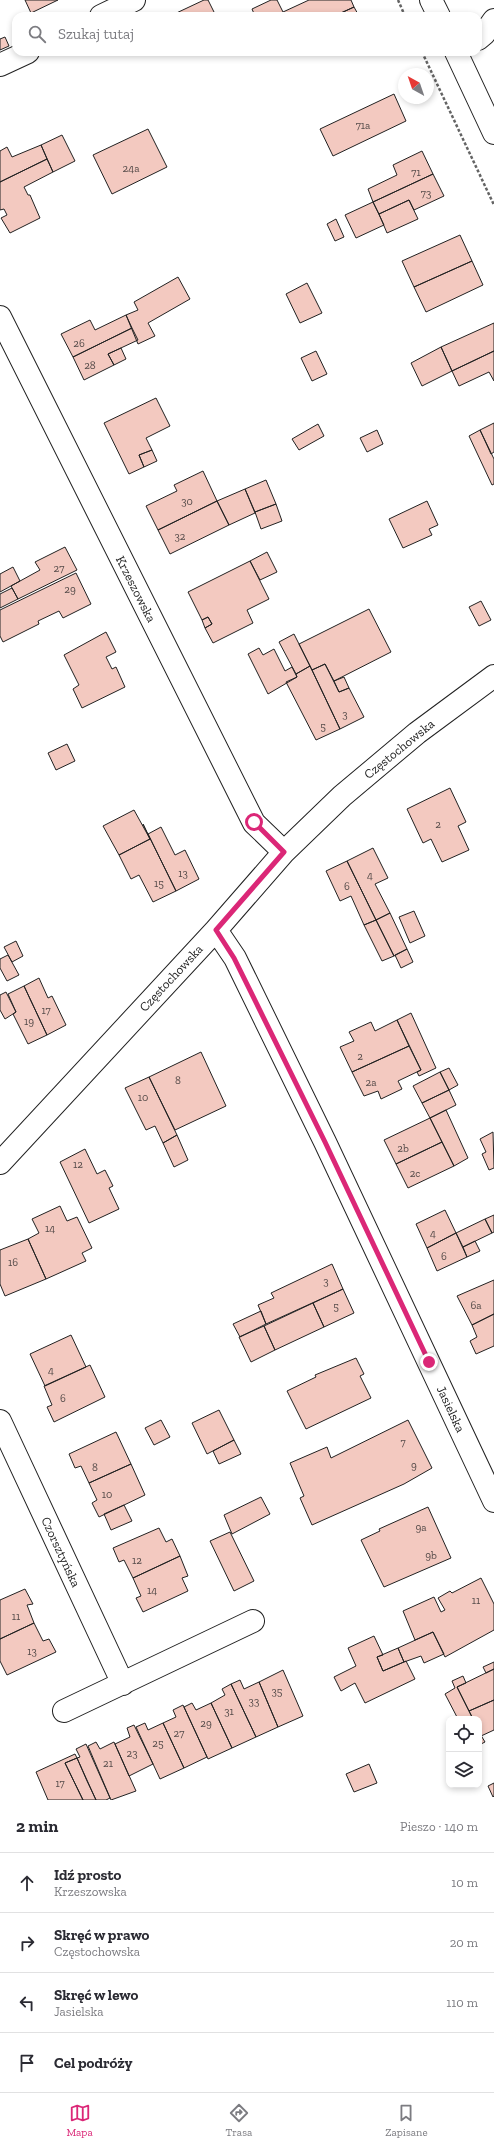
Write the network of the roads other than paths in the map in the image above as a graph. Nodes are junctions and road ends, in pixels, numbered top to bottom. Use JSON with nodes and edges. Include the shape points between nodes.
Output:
{"nodes":[{"id":1,"x":134,"y":0,"type":"edge"},
{"id":2,"x":431,"y":0,"type":"edge"},
{"id":3,"x":109,"y":12,"type":"edge"},
{"id":4,"x":437,"y":12,"type":"edge"},
{"id":5,"x":19,"y":56,"type":"edge"},
{"id":6,"x":458,"y":56,"type":"edge"},
{"id":7,"x":0,"y":65,"type":"edge"},
{"id":8,"x":494,"y":133,"type":"edge"},
{"id":9,"x":0,"y":317,"type":"edge"},
{"id":10,"x":494,"y":676,"type":"edge"},
{"id":11,"x":284,"y":852,"type":"junction"},
{"id":12,"x":216,"y":930,"type":"junction"},
{"id":13,"x":0,"y":1163,"type":"edge"},
{"id":14,"x":0,"y":1421,"type":"edge"},
{"id":15,"x":494,"y":1501,"type":"edge"},
{"id":16,"x":253,"y":1621,"type":"dead end"},
{"id":17,"x":123,"y":1684,"type":"junction"},
{"id":18,"x":64,"y":1711,"type":"dead end"}],
"edges":[{"from":1,"to":3,"type":"street"},
{"from":2,"to":4,"type":"street"},
{"from":5,"to":7,"type":"street"},
{"from":6,"to":8,"type":"street"},
{"from":9,"to":11,"type":"street","name":"Krzeszowska","via":[[254,822]]},
{"from":10,"to":11,"type":"street","name":"Częstochowska","via":[[417,733],[342,796]]},
{"from":11,"to":12,"type":"street","name":"Częstochowska"},
{"from":12,"to":13,"type":"street","name":"Częstochowska"},
{"from":12,"to":15,"type":"street","name":"Jasielska","via":[[234,958],[315,1121]]},
{"from":14,"to":17,"type":"street","name":"Czorsztyńska"},
{"from":16,"to":17,"type":"street"},
{"from":17,"to":18,"type":"street"}]}
